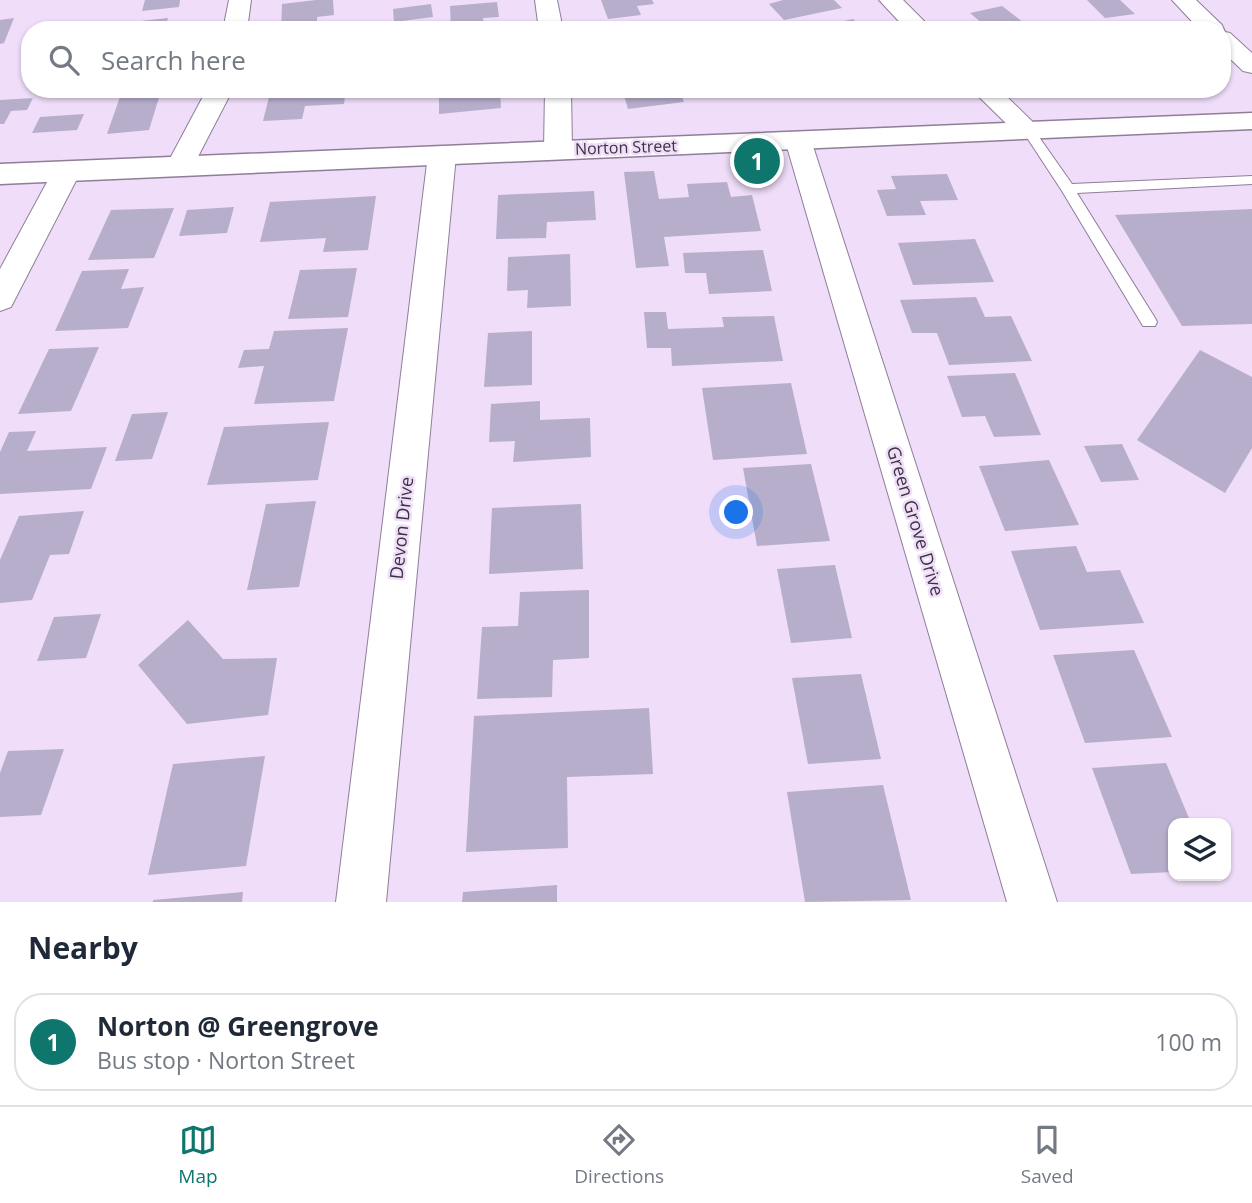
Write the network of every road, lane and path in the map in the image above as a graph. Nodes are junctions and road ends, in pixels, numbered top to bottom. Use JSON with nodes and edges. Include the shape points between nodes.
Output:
{"nodes":[{"id":1,"x":240,"y":0,"type":"edge"},
{"id":2,"x":546,"y":0,"type":"edge"},
{"id":3,"x":890,"y":0,"type":"edge"},
{"id":4,"x":1183,"y":0,"type":"edge"},
{"id":5,"x":236,"y":21,"type":"edge"},
{"id":6,"x":550,"y":21,"type":"edge"},
{"id":7,"x":912,"y":21,"type":"edge"},
{"id":8,"x":1205,"y":21,"type":"edge"},
{"id":9,"x":1231,"y":46,"type":"edge"},
{"id":10,"x":1252,"y":66,"type":"edge"},
{"id":11,"x":215,"y":98,"type":"edge"},
{"id":12,"x":558,"y":98,"type":"edge"},
{"id":13,"x":994,"y":98,"type":"edge"},
{"id":14,"x":1252,"y":121,"type":"edge"},
{"id":15,"x":1028,"y":130,"type":"junction"},
{"id":16,"x":797,"y":140,"type":"junction"},
{"id":17,"x":558,"y":150,"type":"junction"},
{"id":18,"x":442,"y":155,"type":"junction"},
{"id":19,"x":180,"y":166,"type":"junction"},
{"id":20,"x":67,"y":171,"type":"junction"},
{"id":21,"x":0,"y":174,"type":"edge"},
{"id":22,"x":1252,"y":180,"type":"edge"},
{"id":23,"x":1068,"y":189,"type":"junction"},
{"id":24,"x":0,"y":299,"type":"edge"},
{"id":25,"x":1149,"y":322,"type":"dead end"},
{"id":26,"x":361,"y":902,"type":"edge"},
{"id":27,"x":1032,"y":902,"type":"edge"}],
"edges":[{"from":1,"to":5,"type":"street"},
{"from":2,"to":6,"type":"street"},
{"from":3,"to":7,"type":"street"},
{"from":4,"to":8,"type":"street"},
{"from":9,"to":10,"type":"street"},
{"from":11,"to":19,"type":"street"},
{"from":12,"to":17,"type":"street"},
{"from":13,"to":15,"type":"street"},
{"from":14,"to":15,"type":"street","name":"Norton Street"},
{"from":15,"to":16,"type":"street","name":"Norton Street"},
{"from":15,"to":23,"type":"lane"},
{"from":16,"to":17,"type":"street","name":"Norton Street"},
{"from":16,"to":27,"type":"street","name":"Green Grove Drive"},
{"from":17,"to":18,"type":"street","name":"Norton Street"},
{"from":18,"to":19,"type":"street","name":"Norton Street"},
{"from":18,"to":26,"type":"street","name":"Devon Drive"},
{"from":19,"to":20,"type":"street","name":"Norton Street"},
{"from":20,"to":21,"type":"street","name":"Norton Street"},
{"from":20,"to":24,"type":"street"},
{"from":22,"to":23,"type":"lane"},
{"from":23,"to":25,"type":"lane"}]}
